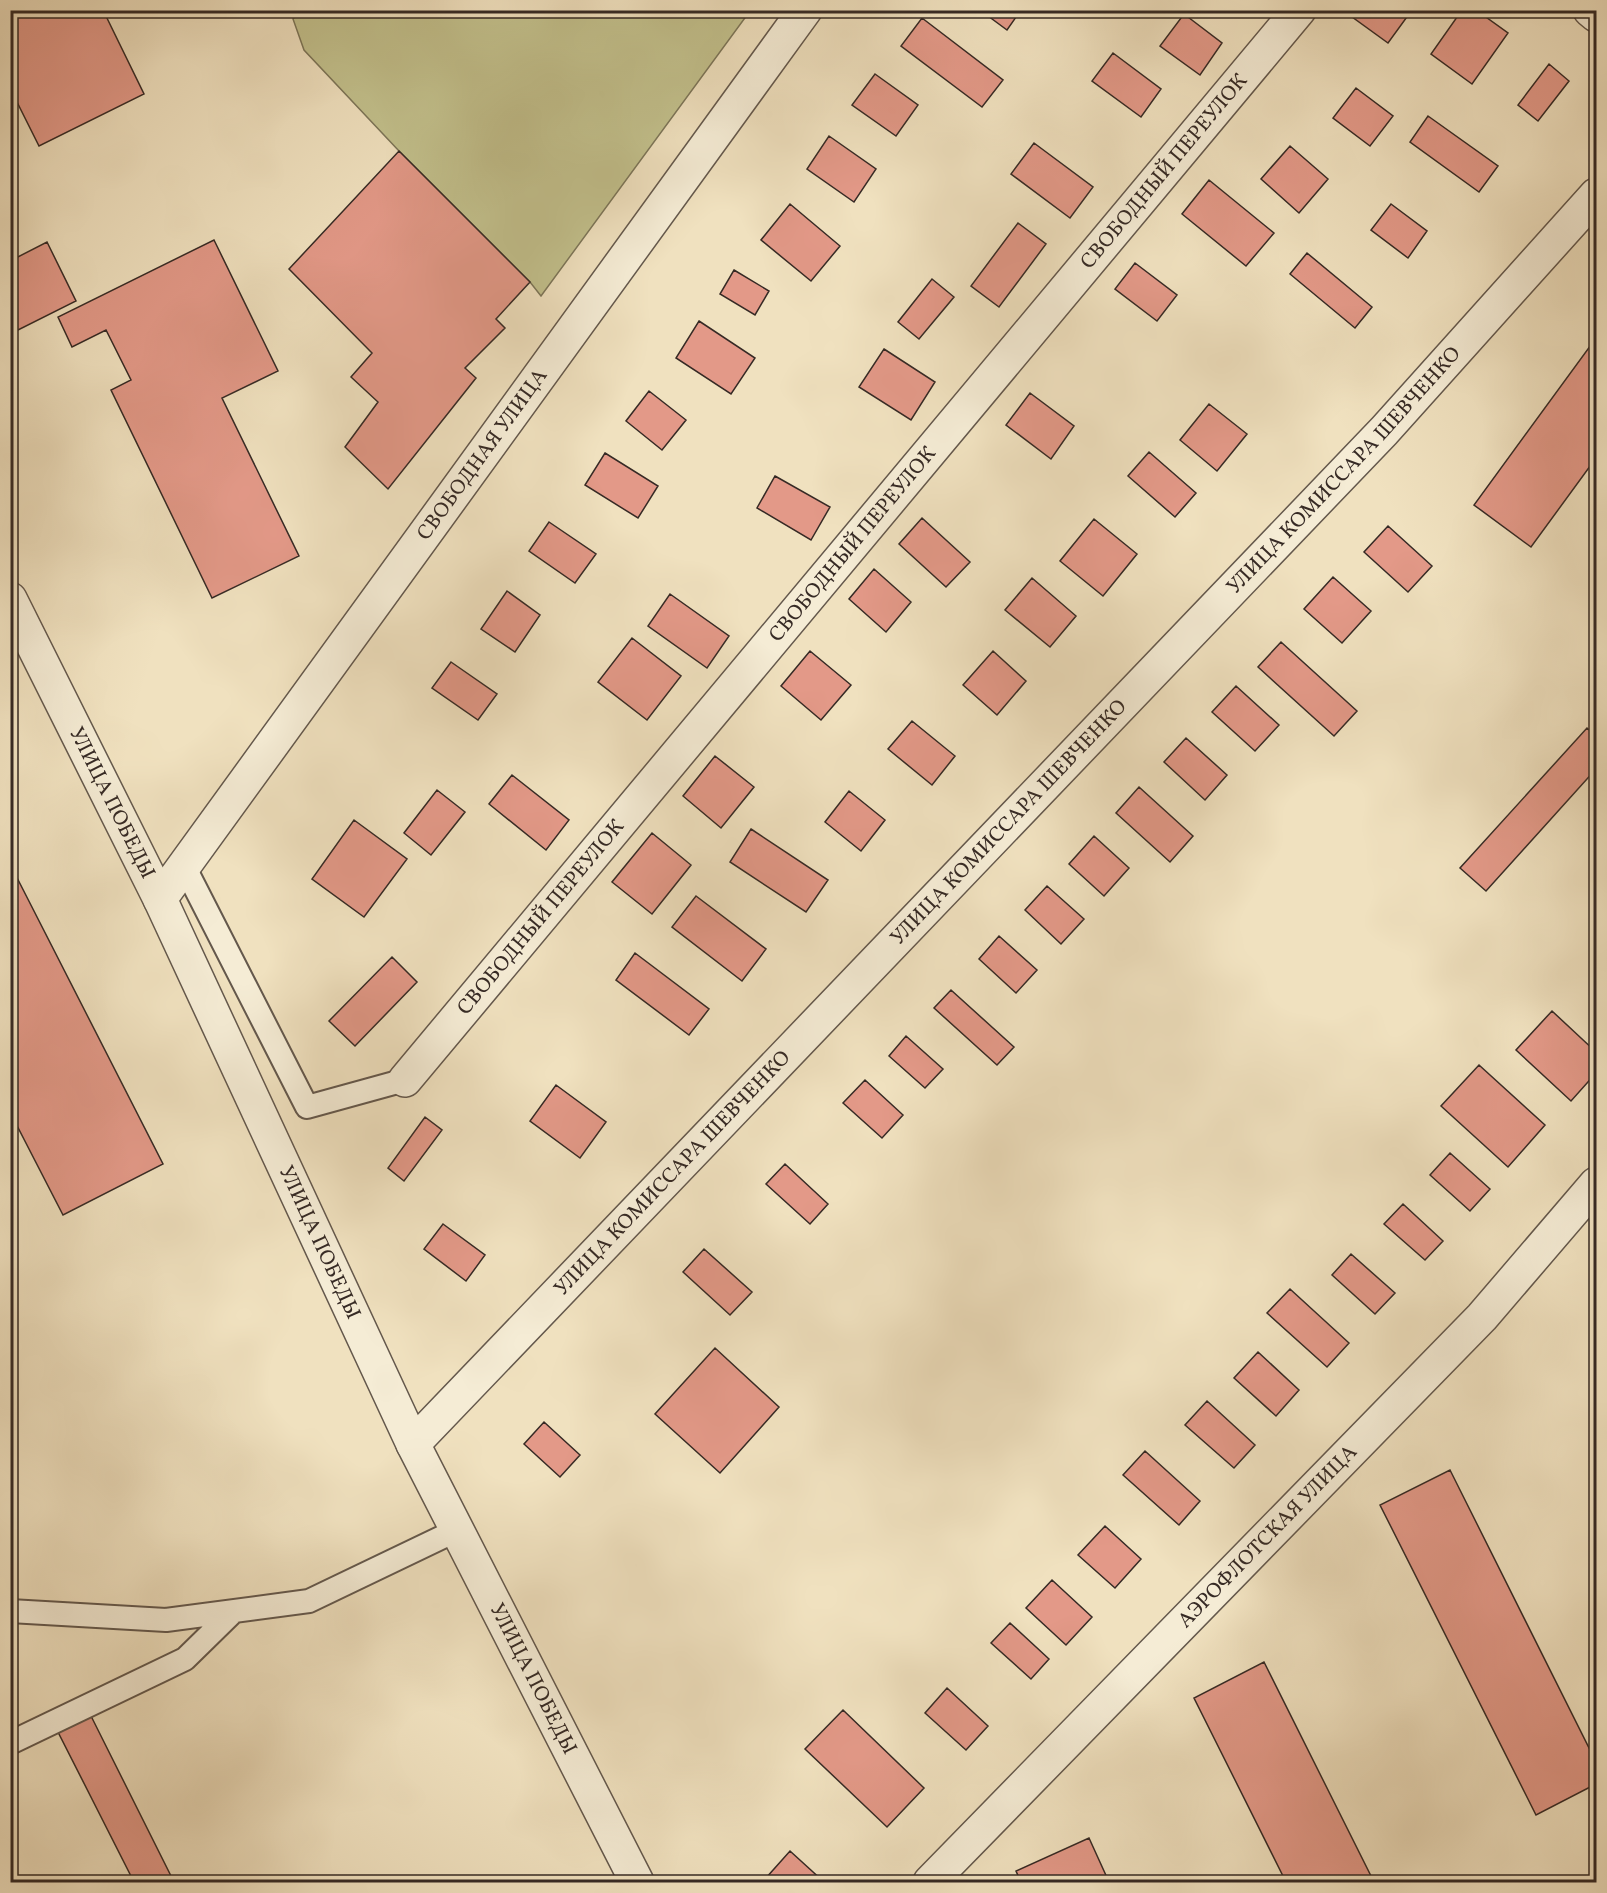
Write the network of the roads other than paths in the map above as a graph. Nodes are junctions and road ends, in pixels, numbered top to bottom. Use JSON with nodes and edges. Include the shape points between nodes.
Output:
{"nodes":[{"id":1,"x":805,"y":10,"type":"edge"},
{"id":2,"x":1299,"y":10,"type":"edge"},
{"id":3,"x":1590,"y":10,"type":"edge"},
{"id":4,"x":1596,"y":15,"type":"edge"},
{"id":5,"x":1596,"y":195,"type":"edge"},
{"id":6,"x":10,"y":599,"type":"edge"},
{"id":7,"x":184,"y":866,"type":"junction"},
{"id":8,"x":160,"y":899,"type":"junction"},
{"id":9,"x":405,"y":1080,"type":"joint"},
{"id":10,"x":1596,"y":1184,"type":"edge"},
{"id":11,"x":413,"y":1444,"type":"junction"},
{"id":12,"x":457,"y":1530,"type":"junction"},
{"id":13,"x":10,"y":1611,"type":"edge"},
{"id":14,"x":234,"y":1611,"type":"junction"},
{"id":15,"x":10,"y":1743,"type":"edge"},
{"id":16,"x":637,"y":1882,"type":"edge"},
{"id":17,"x":930,"y":1882,"type":"edge"}],
"edges":[{"from":1,"to":7,"type":"street","name":"СВОБОДНАЯ УЛИЦА"},
{"from":2,"to":9,"type":"street","name":"СВОБОДНЫЙ ПЕРЕУЛОК"},
{"from":3,"to":4,"type":"street"},
{"from":5,"to":11,"type":"street","name":"УЛИЦА КОМИССАРА ШЕВЧЕНКО","via":[[1384,431]]},
{"from":6,"to":8,"type":"street","name":"УЛИЦА ПОБЕДЫ"},
{"from":7,"to":8,"type":"street","name":"СВОБОДНАЯ УЛИЦА"},
{"from":7,"to":9,"type":"lane","via":[[307,1107]]},
{"from":8,"to":11,"type":"street","name":"УЛИЦА ПОБЕДЫ"},
{"from":10,"to":17,"type":"street","name":"АЭРОФЛОТСКАЯ УЛИЦА","via":[[1482,1317]]},
{"from":11,"to":12,"type":"street","name":"УЛИЦА ПОБЕДЫ"},
{"from":12,"to":14,"type":"lane","via":[[309,1600]]},
{"from":12,"to":16,"type":"street","name":"УЛИЦА ПОБЕДЫ"},
{"from":13,"to":14,"type":"lane","via":[[166,1620]]},
{"from":14,"to":15,"type":"lane","via":[[185,1659]]}]}
